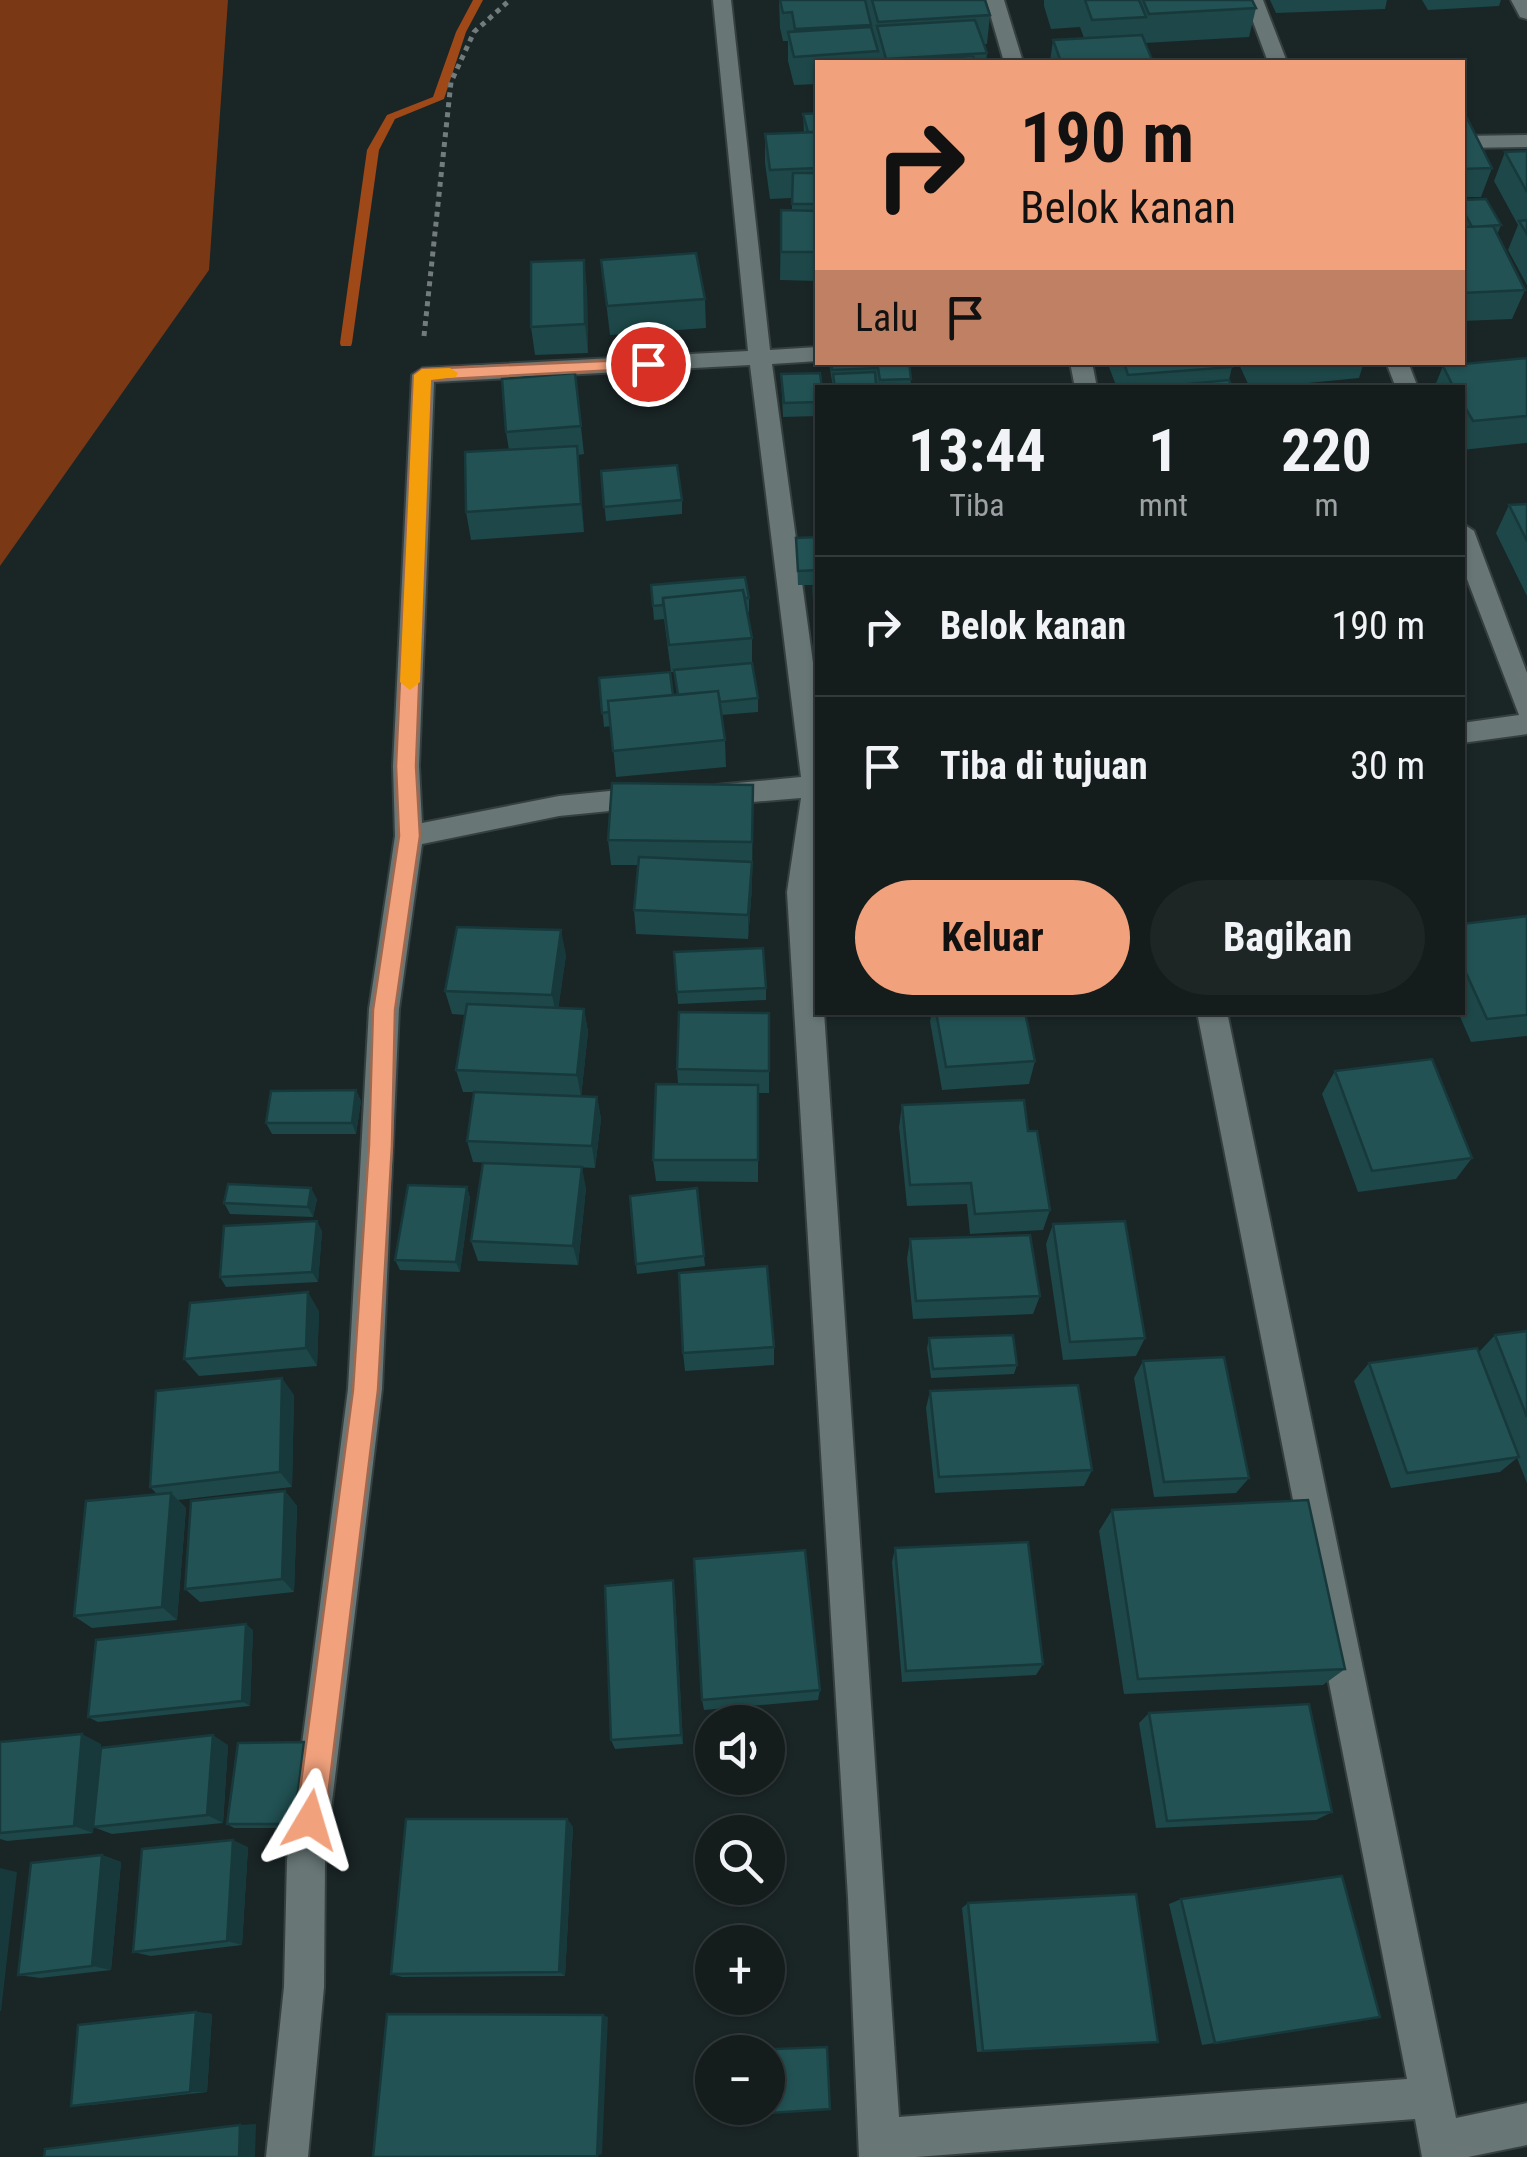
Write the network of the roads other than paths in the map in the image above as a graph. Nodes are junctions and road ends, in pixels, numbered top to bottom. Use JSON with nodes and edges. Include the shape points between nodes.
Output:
{"nodes":[{"id":1,"x":722,"y":0,"type":"edge"},
{"id":2,"x":995,"y":0,"type":"edge"},
{"id":3,"x":1254,"y":0,"type":"edge"},
{"id":4,"x":1520,"y":0,"type":"edge"},
{"id":5,"x":1527,"y":13,"type":"edge"},
{"id":6,"x":1013,"y":60,"type":"edge"},
{"id":7,"x":1277,"y":60,"type":"edge"},
{"id":8,"x":1527,"y":141,"type":"edge"},
{"id":9,"x":1465,"y":142,"type":"edge"},
{"id":10,"x":815,"y":354,"type":"edge"},
{"id":11,"x":760,"y":359,"type":"junction"},
{"id":12,"x":1465,"y":537,"type":"edge"},
{"id":13,"x":1517,"y":645,"type":"edge"},
{"id":14,"x":1527,"y":708,"type":"edge"},
{"id":15,"x":1527,"y":724,"type":"edge"},
{"id":16,"x":1465,"y":734,"type":"edge"},
{"id":17,"x":815,"y":771,"type":"edge"},
{"id":18,"x":815,"y":786,"type":"edge"},
{"id":19,"x":815,"y":799,"type":"edge"},
{"id":20,"x":409,"y":836,"type":"junction"},
{"id":21,"x":1213,"y":1015,"type":"edge"},
{"id":22,"x":1428,"y":2098,"type":"junction"},
{"id":23,"x":1527,"y":2124,"type":"edge"},
{"id":24,"x":880,"y":2148,"type":"edge"},
{"id":25,"x":1441,"y":2150,"type":"edge"},
{"id":26,"x":287,"y":2157,"type":"edge"}],
"edges":[{"from":1,"to":11,"type":"street"},
{"from":2,"to":6,"type":"street"},
{"from":3,"to":7,"type":"street"},
{"from":4,"to":5,"type":"street"},
{"from":8,"to":9,"type":"street"},
{"from":10,"to":11,"type":"street"},
{"from":11,"to":17,"type":"street"},
{"from":11,"to":20,"type":"street","via":[[422,375]]},
{"from":12,"to":13,"type":"street"},
{"from":13,"to":14,"type":"street"},
{"from":15,"to":16,"type":"street"},
{"from":18,"to":20,"type":"street","via":[[560,806]]},
{"from":19,"to":24,"type":"street","via":[[801,892]]},
{"from":20,"to":26,"type":"street","via":[[384,1010],[365,1390],[306,1860],[304,1987]]},
{"from":21,"to":22,"type":"street"},
{"from":22,"to":24,"type":"street"},
{"from":22,"to":25,"type":"street"},
{"from":23,"to":25,"type":"street"}]}
